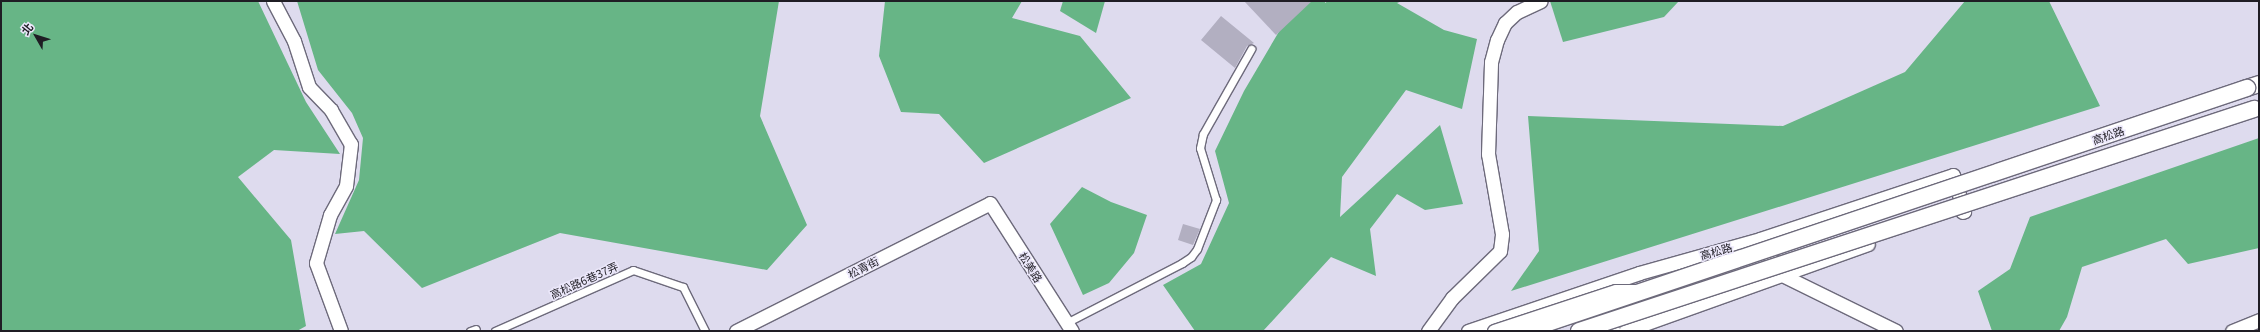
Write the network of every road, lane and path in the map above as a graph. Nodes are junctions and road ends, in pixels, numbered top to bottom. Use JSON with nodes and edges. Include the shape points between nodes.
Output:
{"nodes":[{"id":1,"x":273,"y":1,"type":"edge"},
{"id":2,"x":1541,"y":1,"type":"edge"},
{"id":3,"x":1251,"y":49,"type":"dead end"},
{"id":4,"x":2253,"y":86,"type":"edge"},
{"id":5,"x":2256,"y":108,"type":"edge"},
{"id":6,"x":990,"y":203,"type":"joint"},
{"id":7,"x":1760,"y":239,"type":"junction"},
{"id":8,"x":1780,"y":274,"type":"junction"},
{"id":9,"x":1600,"y":287,"type":"junction"},
{"id":10,"x":1646,"y":290,"type":"junction"},
{"id":11,"x":1651,"y":306,"type":"junction"},
{"id":12,"x":2259,"y":320,"type":"edge"},
{"id":13,"x":1069,"y":327,"type":"edge"},
{"id":14,"x":341,"y":331,"type":"edge"},
{"id":15,"x":495,"y":331,"type":"edge"},
{"id":16,"x":705,"y":331,"type":"edge"},
{"id":17,"x":736,"y":331,"type":"edge"},
{"id":18,"x":1428,"y":331,"type":"edge"},
{"id":19,"x":1468,"y":331,"type":"edge"},
{"id":20,"x":1494,"y":331,"type":"edge"},
{"id":21,"x":1524,"y":331,"type":"edge"},
{"id":22,"x":1579,"y":331,"type":"edge"},
{"id":23,"x":1597,"y":331,"type":"edge"},
{"id":24,"x":1613,"y":331,"type":"edge"},
{"id":25,"x":1625,"y":331,"type":"edge"},
{"id":26,"x":1896,"y":331,"type":"edge"},
{"id":27,"x":2232,"y":331,"type":"edge"}],
"edges":[{"from":1,"to":14,"type":"street","via":[[294,41],[309,87],[331,110],[351,144],[346,186],[330,215],[316,263]]},
{"from":2,"to":18,"type":"street","via":[[1517,12],[1505,23],[1491,62],[1488,154],[1502,234],[1500,251],[1452,298]]},
{"from":3,"to":13,"type":"lane","via":[[1202,134],[1200,148],[1216,200],[1197,249],[1182,263]]},
{"from":4,"to":10,"type":"street","name":"高松路","bridge":true},
{"from":5,"to":11,"type":"street","name":"高松路","bridge":true},
{"from":6,"to":13,"type":"street","name":"松美路"},
{"from":6,"to":17,"type":"street","name":"松青街"},
{"from":7,"to":8,"type":"street"},
{"from":7,"to":8,"type":"street","name":"高松路","via":[[1953,175],[1964,211]]},
{"from":7,"to":9,"type":"street","name":"高松路"},
{"from":8,"to":25,"type":"street","name":"高松路"},
{"from":8,"to":26,"type":"street"},
{"from":9,"to":19,"type":"street","name":"高松路"},
{"from":9,"to":24,"type":"street"},
{"from":10,"to":20,"type":"street","bridge":true,"via":[[1616,291]]},
{"from":10,"to":21,"type":"street","name":"高松路","bridge":true},
{"from":11,"to":22,"type":"street","name":"高松路","bridge":true},
{"from":11,"to":23,"type":"street","bridge":true,"via":[[1626,320]]},
{"from":12,"to":27,"type":"street"},
{"from":15,"to":16,"type":"lane","name":"高松路6巷37弄","via":[[633,270],[683,287]]}]}
